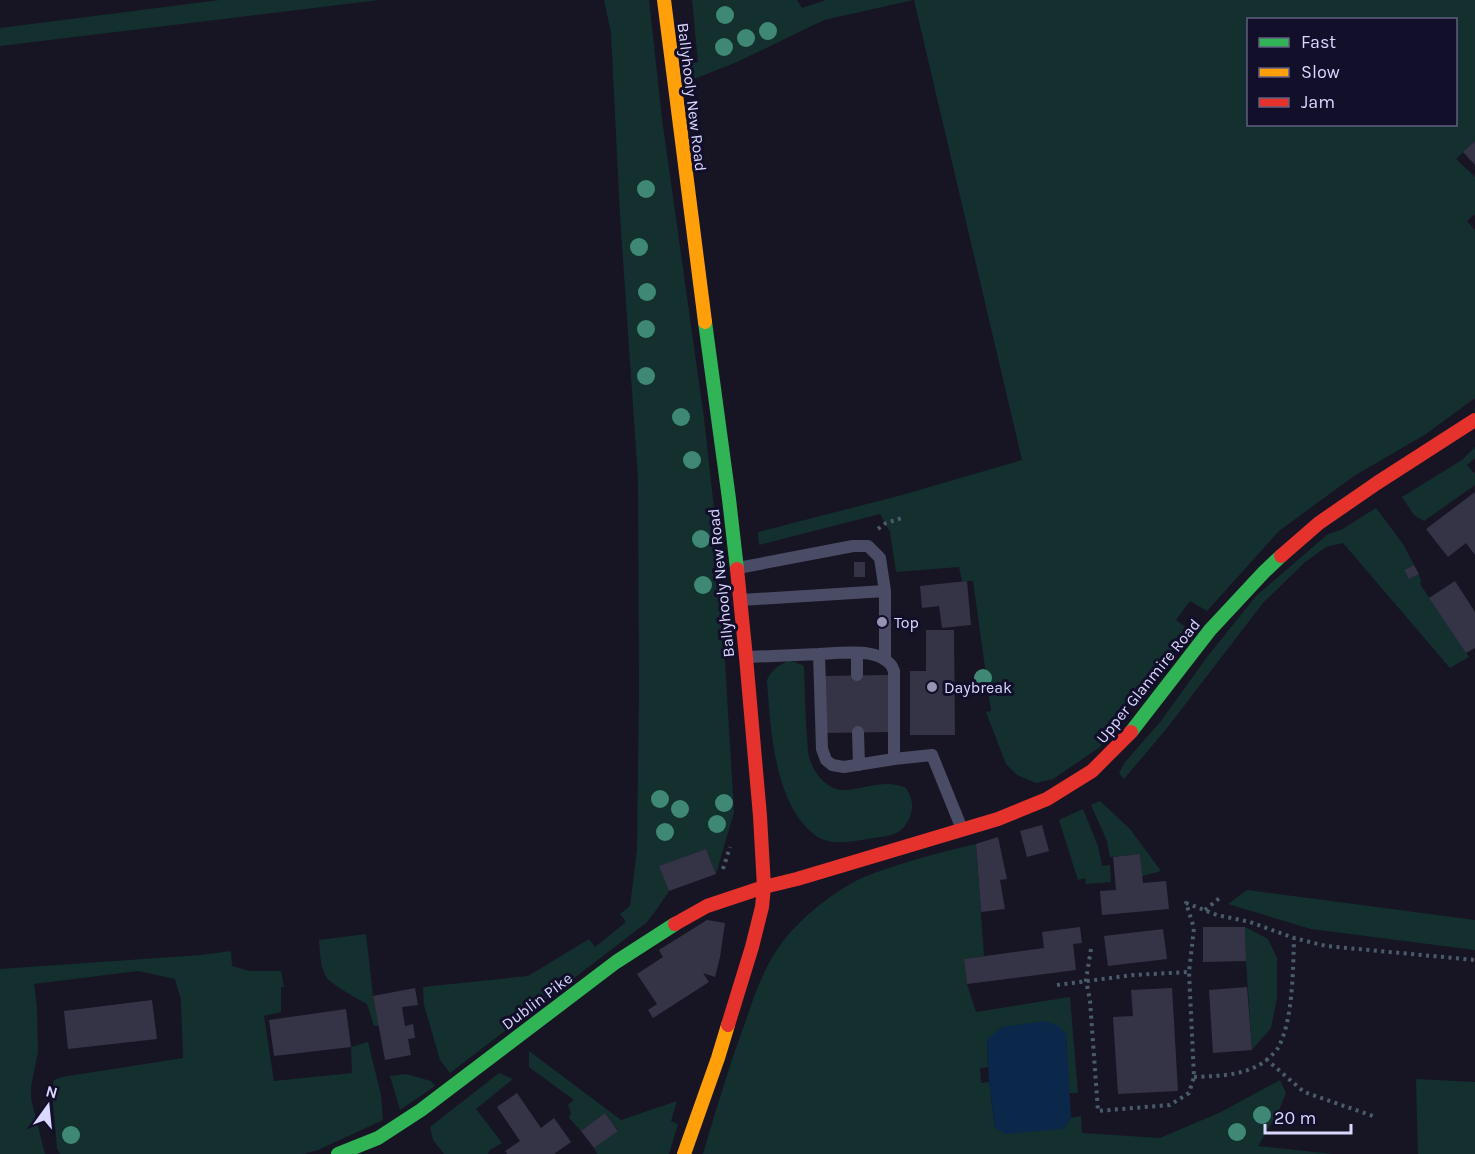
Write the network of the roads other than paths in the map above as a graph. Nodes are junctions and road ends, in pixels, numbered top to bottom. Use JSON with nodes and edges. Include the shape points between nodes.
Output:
{"nodes":[{"id":1,"x":664,"y":0,"type":"edge"},
{"id":2,"x":1475,"y":420,"type":"edge"},
{"id":3,"x":736,"y":568,"type":"junction"},
{"id":4,"x":885,"y":591,"type":"junction"},
{"id":5,"x":740,"y":600,"type":"junction"},
{"id":6,"x":857,"y":653,"type":"junction"},
{"id":7,"x":819,"y":654,"type":"junction"},
{"id":8,"x":746,"y":657,"type":"junction"},
{"id":9,"x":885,"y":660,"type":"junction"},
{"id":10,"x":857,"y":675,"type":"dead end"},
{"id":11,"x":858,"y":732,"type":"dead end"},
{"id":12,"x":894,"y":759,"type":"junction"},
{"id":13,"x":859,"y":765,"type":"junction"},
{"id":14,"x":962,"y":830,"type":"junction"},
{"id":15,"x":764,"y":887,"type":"junction"},
{"id":16,"x":338,"y":1154,"type":"edge"},
{"id":17,"x":684,"y":1154,"type":"edge"}],
"edges":[{"from":1,"to":3,"type":"main road","name":"Ballyhooly New Road"},
{"from":2,"to":14,"type":"main road","name":"Upper Glanmire Road","via":[[1319,523],[1264,572],[1210,630],[1130,734],[1092,771],[1047,799]]},
{"from":3,"to":4,"type":"lane","via":[[868,546],[880,558]]},
{"from":3,"to":5,"type":"main road","name":"Ballyhooly New Road"},
{"from":4,"to":5,"type":"lane"},
{"from":4,"to":9,"type":"lane"},
{"from":5,"to":8,"type":"main road","name":"Ballyhooly New Road"},
{"from":6,"to":7,"type":"lane"},
{"from":6,"to":9,"type":"lane","via":[[874,654]]},
{"from":6,"to":10,"type":"lane"},
{"from":7,"to":8,"type":"lane"},
{"from":7,"to":13,"type":"lane","via":[[822,749],[832,765]]},
{"from":8,"to":15,"type":"main road","name":"Ballyhooly New Road"},
{"from":9,"to":12,"type":"lane","via":[[894,671]]},
{"from":11,"to":13,"type":"lane"},
{"from":12,"to":13,"type":"lane"},
{"from":12,"to":14,"type":"lane","via":[[932,755]]},
{"from":14,"to":15,"type":"main road","name":"Upper Glanmire Road"},
{"from":15,"to":16,"type":"main road","name":"Dublin Pike","via":[[707,906],[675,924],[616,962],[421,1110],[378,1138]]},
{"from":15,"to":17,"type":"main road","name":"Ballyhooly New Road","via":[[752,947]]}]}
